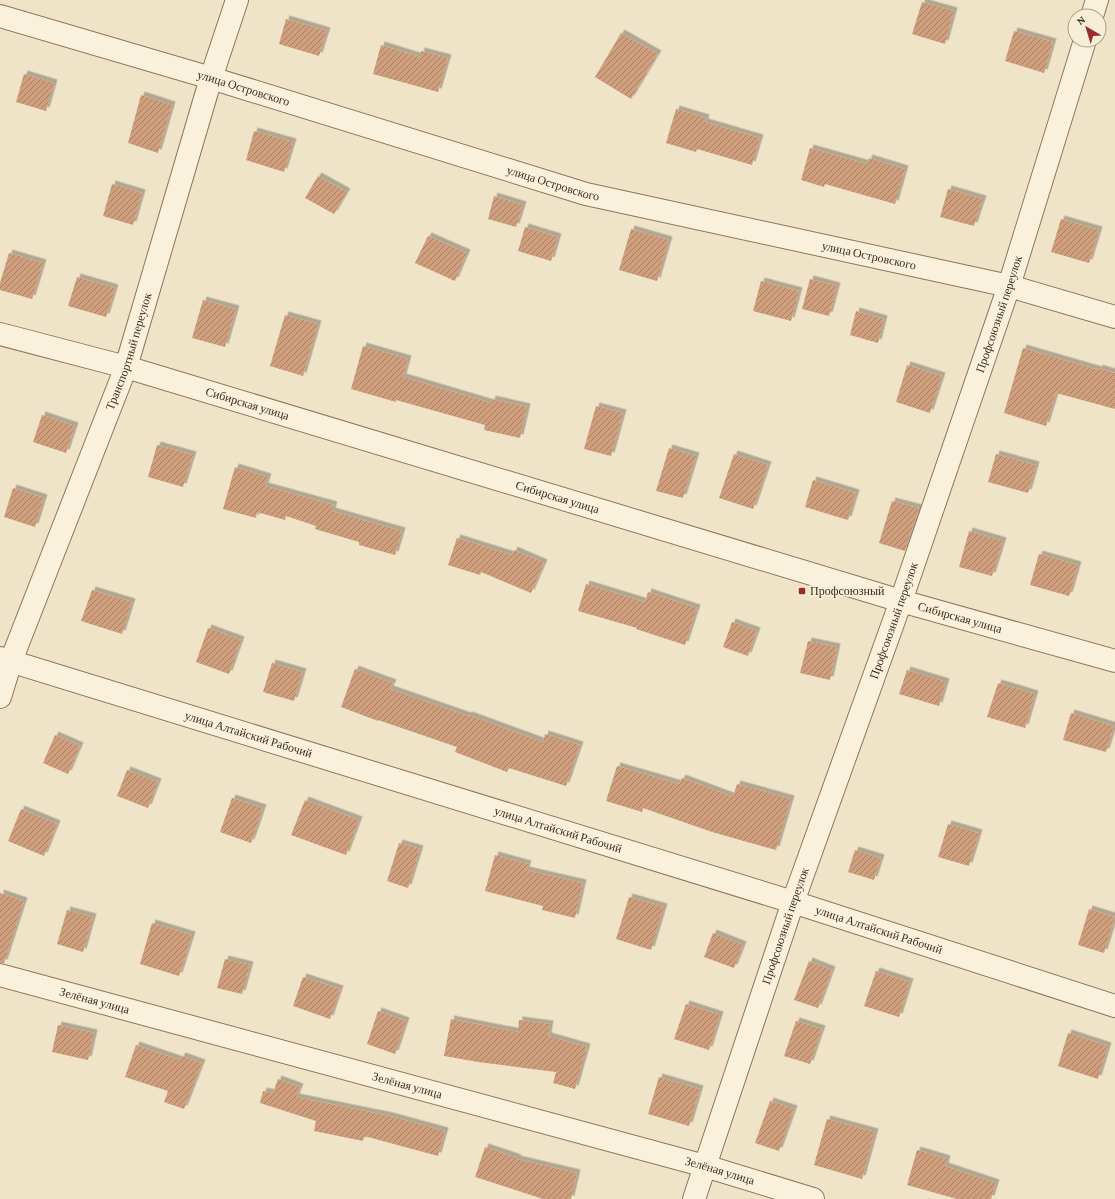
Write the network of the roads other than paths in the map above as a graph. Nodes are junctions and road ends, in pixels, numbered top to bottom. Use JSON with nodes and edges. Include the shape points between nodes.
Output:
{"nodes":[{"id":1,"x":237,"y":0,"type":"edge"},
{"id":2,"x":0,"y":16,"type":"edge"},
{"id":3,"x":1083,"y":48,"type":"edge"},
{"id":4,"x":211,"y":78,"type":"junction"},
{"id":5,"x":1009,"y":286,"type":"junction"},
{"id":6,"x":1115,"y":317,"type":"edge"},
{"id":7,"x":0,"y":334,"type":"edge"},
{"id":8,"x":126,"y":367,"type":"junction"},
{"id":9,"x":901,"y":601,"type":"junction"},
{"id":10,"x":6,"y":659,"type":"edge"},
{"id":11,"x":1115,"y":661,"type":"edge"},
{"id":12,"x":0,"y":697,"type":"edge"},
{"id":13,"x":792,"y":902,"type":"junction"},
{"id":14,"x":0,"y":975,"type":"edge"},
{"id":15,"x":1115,"y":1006,"type":"edge"},
{"id":16,"x":705,"y":1166,"type":"junction"},
{"id":17,"x":694,"y":1199,"type":"edge"},
{"id":18,"x":813,"y":1199,"type":"edge"}],
"edges":[{"from":1,"to":4,"type":"street","name":"Транспортный переулок"},
{"from":2,"to":4,"type":"street","name":"улица Островского"},
{"from":3,"to":5,"type":"street","name":"Профсоюзный переулок"},
{"from":4,"to":5,"type":"street","name":"улица Островского","via":[[586,194]]},
{"from":4,"to":8,"type":"street","name":"Транспортный переулок"},
{"from":5,"to":6,"type":"street","name":"улица Островского"},
{"from":5,"to":9,"type":"street","name":"Профсоюзный переулок"},
{"from":7,"to":8,"type":"street","name":"Сибирская улица"},
{"from":8,"to":9,"type":"street","name":"Сибирская улица"},
{"from":8,"to":10,"type":"street","name":"Транспортный переулок"},
{"from":9,"to":11,"type":"street","name":"Сибирская улица"},
{"from":9,"to":13,"type":"street","name":"Профсоюзный переулок"},
{"from":10,"to":12,"type":"street","name":"Транспортный переулок"},
{"from":10,"to":13,"type":"street","name":"улица Алтайский Рабочий"},
{"from":13,"to":15,"type":"street","name":"улица Алтайский Рабочий"},
{"from":13,"to":16,"type":"street","name":"Профсоюзный переулок"},
{"from":14,"to":16,"type":"street","name":"Зелёная улица"},
{"from":16,"to":17,"type":"street","name":"Профсоюзный переулок"},
{"from":16,"to":18,"type":"street","name":"Зелёная улица"}]}
